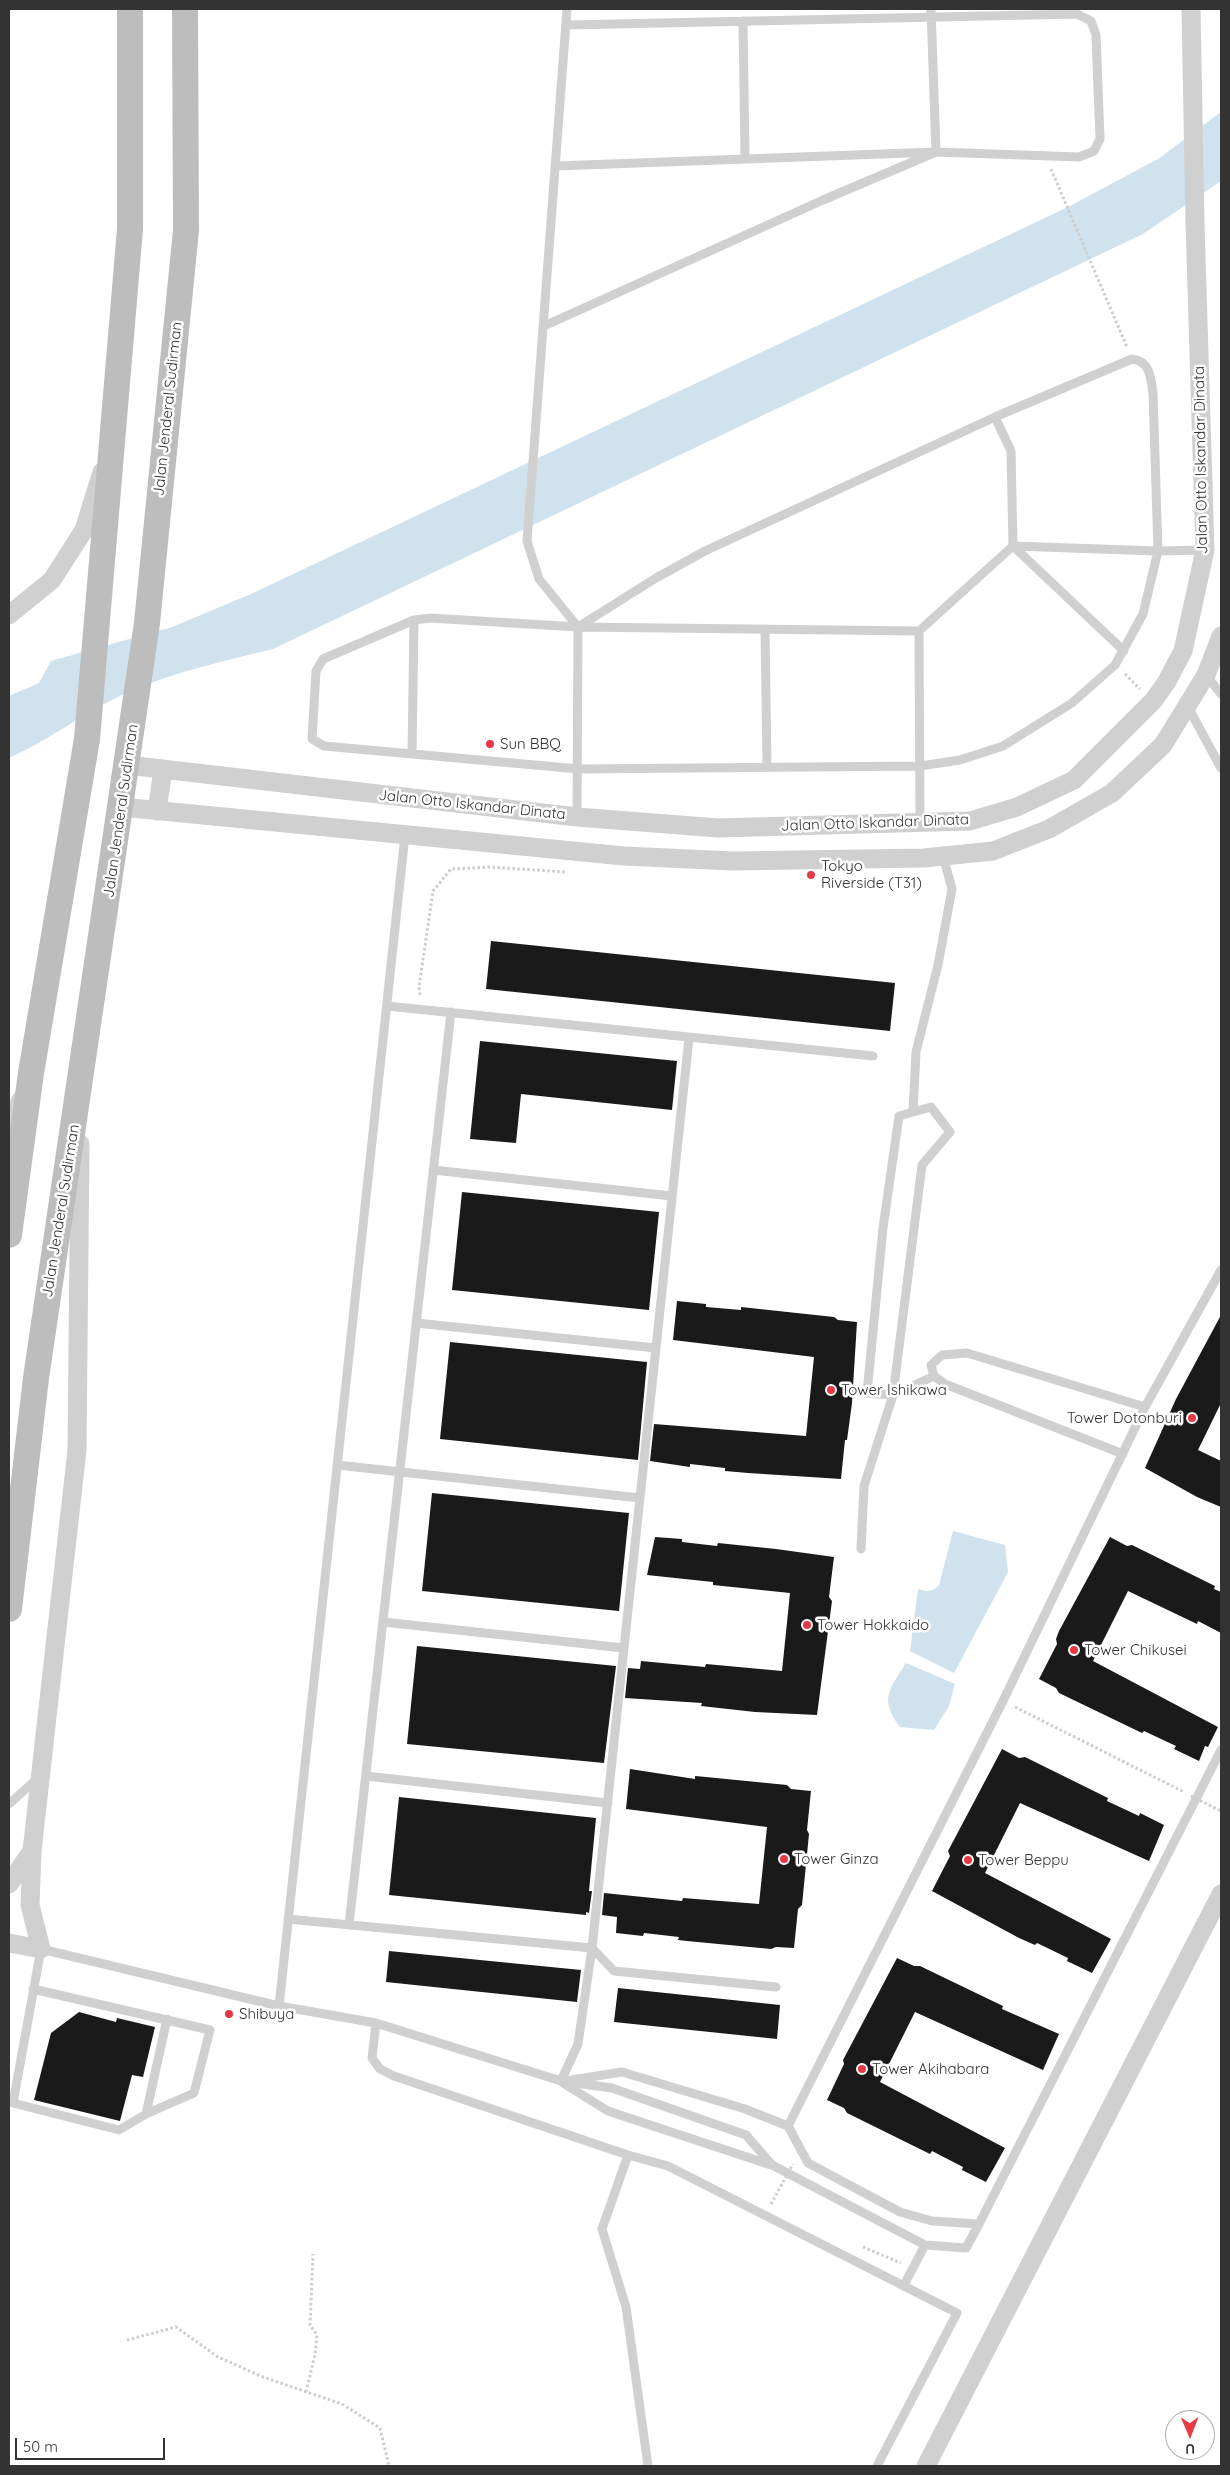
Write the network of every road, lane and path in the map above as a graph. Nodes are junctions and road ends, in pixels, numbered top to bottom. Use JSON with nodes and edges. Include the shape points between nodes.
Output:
{"nodes":[{"id":1,"x":130,"y":9,"type":"edge"},
{"id":2,"x":185,"y":9,"type":"edge"},
{"id":3,"x":567,"y":9,"type":"edge"},
{"id":4,"x":1191,"y":9,"type":"edge"},
{"id":5,"x":931,"y":13,"type":"edge"},
{"id":6,"x":743,"y":21,"type":"junction"},
{"id":7,"x":568,"y":25,"type":"junction"},
{"id":8,"x":936,"y":152,"type":"junction"},
{"id":9,"x":1046,"y":157,"type":"junction"},
{"id":10,"x":744,"y":159,"type":"junction"},
{"id":11,"x":556,"y":166,"type":"junction"},
{"id":12,"x":544,"y":326,"type":"junction"},
{"id":13,"x":1132,"y":359,"type":"junction"},
{"id":14,"x":995,"y":416,"type":"junction"},
{"id":15,"x":112,"y":436,"type":"junction"},
{"id":16,"x":1014,"y":546,"type":"junction"},
{"id":17,"x":1205,"y":550,"type":"junction"},
{"id":18,"x":1158,"y":552,"type":"junction"},
{"id":19,"x":9,"y":615,"type":"edge"},
{"id":20,"x":414,"y":620,"type":"junction"},
{"id":21,"x":578,"y":627,"type":"junction"},
{"id":22,"x":765,"y":629,"type":"junction"},
{"id":23,"x":919,"y":631,"type":"junction"},
{"id":24,"x":1221,"y":636,"type":"edge"},
{"id":25,"x":1124,"y":651,"type":"junction"},
{"id":26,"x":1183,"y":651,"type":"junction"},
{"id":27,"x":1116,"y":665,"type":"junction"},
{"id":28,"x":1206,"y":675,"type":"junction"},
{"id":29,"x":1166,"y":683,"type":"junction"},
{"id":30,"x":1221,"y":694,"type":"edge"},
{"id":31,"x":1153,"y":701,"type":"junction"},
{"id":32,"x":1188,"y":707,"type":"junction"},
{"id":33,"x":412,"y":754,"type":"junction"},
{"id":34,"x":128,"y":766,"type":"junction"},
{"id":35,"x":767,"y":766,"type":"junction"},
{"id":36,"x":920,"y":766,"type":"junction"},
{"id":37,"x":1221,"y":768,"type":"edge"},
{"id":38,"x":579,"y":769,"type":"junction"},
{"id":39,"x":163,"y":770,"type":"junction"},
{"id":40,"x":121,"y":808,"type":"junction"},
{"id":41,"x":157,"y":811,"type":"junction"},
{"id":42,"x":577,"y":816,"type":"junction"},
{"id":43,"x":920,"y":822,"type":"junction"},
{"id":44,"x":405,"y":835,"type":"junction"},
{"id":45,"x":943,"y":856,"type":"junction"},
{"id":46,"x":573,"y":872,"type":"dead end"},
{"id":47,"x":386,"y":1006,"type":"junction"},
{"id":48,"x":422,"y":1009,"type":"junction"},
{"id":49,"x":451,"y":1012,"type":"junction"},
{"id":50,"x":689,"y":1038,"type":"junction"},
{"id":51,"x":873,"y":1056,"type":"dead end"},
{"id":52,"x":31,"y":1073,"type":"junction"},
{"id":53,"x":81,"y":1081,"type":"junction"},
{"id":54,"x":913,"y":1112,"type":"junction"},
{"id":55,"x":9,"y":1128,"type":"edge"},
{"id":56,"x":433,"y":1170,"type":"junction"},
{"id":57,"x":672,"y":1196,"type":"junction"},
{"id":58,"x":9,"y":1235,"type":"edge"},
{"id":59,"x":1221,"y":1270,"type":"edge"},
{"id":60,"x":416,"y":1323,"type":"junction"},
{"id":61,"x":656,"y":1348,"type":"junction"},
{"id":62,"x":934,"y":1376,"type":"junction"},
{"id":63,"x":893,"y":1395,"type":"junction"},
{"id":64,"x":1145,"y":1407,"type":"junction"},
{"id":65,"x":1123,"y":1454,"type":"junction"},
{"id":66,"x":337,"y":1465,"type":"junction"},
{"id":67,"x":400,"y":1472,"type":"junction"},
{"id":68,"x":640,"y":1498,"type":"junction"},
{"id":69,"x":861,"y":1549,"type":"dead end"},
{"id":70,"x":9,"y":1609,"type":"edge"},
{"id":71,"x":383,"y":1622,"type":"junction"},
{"id":72,"x":624,"y":1648,"type":"junction"},
{"id":73,"x":1003,"y":1701,"type":"junction"},
{"id":74,"x":1221,"y":1750,"type":"edge"},
{"id":75,"x":40,"y":1776,"type":"junction"},
{"id":76,"x":366,"y":1776,"type":"junction"},
{"id":77,"x":608,"y":1803,"type":"junction"},
{"id":78,"x":9,"y":1804,"type":"edge"},
{"id":79,"x":1221,"y":1811,"type":"edge"},
{"id":80,"x":32,"y":1851,"type":"junction"},
{"id":81,"x":9,"y":1884,"type":"edge"},
{"id":82,"x":1221,"y":1894,"type":"edge"},
{"id":83,"x":288,"y":1919,"type":"junction"},
{"id":84,"x":349,"y":1925,"type":"junction"},
{"id":85,"x":9,"y":1942,"type":"edge"},
{"id":86,"x":592,"y":1948,"type":"junction"},
{"id":87,"x":40,"y":1949,"type":"junction"},
{"id":88,"x":776,"y":1988,"type":"dead end"},
{"id":89,"x":33,"y":1989,"type":"junction"},
{"id":90,"x":279,"y":2006,"type":"junction"},
{"id":91,"x":167,"y":2019,"type":"junction"},
{"id":92,"x":376,"y":2023,"type":"junction"},
{"id":93,"x":561,"y":2081,"type":"junction"},
{"id":94,"x":146,"y":2114,"type":"junction"},
{"id":95,"x":788,"y":2126,"type":"junction"},
{"id":96,"x":628,"y":2155,"type":"junction"},
{"id":97,"x":793,"y":2164,"type":"dead end"},
{"id":98,"x":772,"y":2165,"type":"junction"},
{"id":99,"x":771,"y":2204,"type":"dead end"},
{"id":100,"x":979,"y":2224,"type":"junction"},
{"id":101,"x":925,"y":2245,"type":"junction"},
{"id":102,"x":313,"y":2254,"type":"dead end"},
{"id":103,"x":904,"y":2285,"type":"junction"},
{"id":104,"x":127,"y":2340,"type":"dead end"},
{"id":105,"x":306,"y":2392,"type":"junction"},
{"id":106,"x":389,"y":2466,"type":"edge"},
{"id":107,"x":648,"y":2466,"type":"edge"},
{"id":108,"x":877,"y":2466,"type":"edge"},
{"id":109,"x":926,"y":2466,"type":"edge"}],
"edges":[{"from":1,"to":15,"type":"main road","via":[[130,229]]},
{"from":2,"to":34,"type":"main road","name":"Jalan Jenderal Sudirman","via":[[186,230],[147,623]]},
{"from":3,"to":7,"type":"lane"},
{"from":4,"to":17,"type":"street","name":"Jalan Otto Iskandar Dinata"},
{"from":5,"to":6,"type":"lane"},
{"from":5,"to":8,"type":"lane"},
{"from":5,"to":9,"type":"lane","via":[[1077,14],[1091,21],[1096,35],[1100,140],[1094,151],[1079,157]]},
{"from":6,"to":7,"type":"lane"},
{"from":6,"to":10,"type":"lane"},
{"from":7,"to":11,"type":"lane"},
{"from":8,"to":9,"type":"lane"},
{"from":8,"to":10,"type":"lane"},
{"from":8,"to":12,"type":"lane"},
{"from":9,"to":13,"type":"path"},
{"from":10,"to":11,"type":"lane"},
{"from":11,"to":12,"type":"lane"},
{"from":12,"to":21,"type":"lane","via":[[527,541],[539,579]]},
{"from":13,"to":14,"type":"lane"},
{"from":13,"to":18,"type":"lane","via":[[1139,360],[1150,371],[1153,393]]},
{"from":14,"to":16,"type":"lane","via":[[1012,451]]},
{"from":14,"to":21,"type":"lane","via":[[705,551]]},
{"from":15,"to":19,"type":"street","via":[[84,530],[52,580]]},
{"from":15,"to":52,"type":"main road","via":[[87,738]]},
{"from":16,"to":18,"type":"lane"},
{"from":16,"to":23,"type":"lane"},
{"from":16,"to":25,"type":"lane"},
{"from":17,"to":18,"type":"lane"},
{"from":17,"to":26,"type":"street","name":"Jalan Otto Iskandar Dinata"},
{"from":18,"to":25,"type":"lane","via":[[1143,614]]},
{"from":20,"to":21,"type":"lane","via":[[430,618]]},
{"from":20,"to":33,"type":"lane"},
{"from":20,"to":33,"type":"lane","via":[[323,658],[316,671],[311,730],[312,739],[324,746]]},
{"from":21,"to":22,"type":"lane"},
{"from":21,"to":38,"type":"lane"},
{"from":22,"to":23,"type":"lane"},
{"from":22,"to":35,"type":"lane"},
{"from":23,"to":36,"type":"lane"},
{"from":24,"to":28,"type":"street"},
{"from":25,"to":27,"type":"lane"},
{"from":26,"to":28,"type":"street"},
{"from":26,"to":29,"type":"street","name":"Jalan Otto Iskandar Dinata"},
{"from":27,"to":31,"type":"path"},
{"from":27,"to":36,"type":"lane","via":[[1072,703],[1003,746],[960,760]]},
{"from":28,"to":30,"type":"lane"},
{"from":28,"to":32,"type":"street"},
{"from":29,"to":31,"type":"street","name":"Jalan Otto Iskandar Dinata"},
{"from":29,"to":32,"type":"street"},
{"from":31,"to":43,"type":"street","name":"Jalan Otto Iskandar Dinata","via":[[1074,780],[1017,807],[970,821]]},
{"from":32,"to":37,"type":"lane"},
{"from":32,"to":45,"type":"street","via":[[1162,745],[1112,793],[1049,829],[993,851]]},
{"from":33,"to":38,"type":"lane"},
{"from":34,"to":39,"type":"street","name":"Jalan Otto Iskandar Dinata"},
{"from":34,"to":40,"type":"main road","name":"Jalan Jenderal Sudirman"},
{"from":35,"to":36,"type":"lane"},
{"from":35,"to":38,"type":"lane"},
{"from":36,"to":43,"type":"lane"},
{"from":38,"to":42,"type":"lane"},
{"from":39,"to":41,"type":"street"},
{"from":39,"to":42,"type":"street","name":"Jalan Otto Iskandar Dinata"},
{"from":40,"to":41,"type":"street"},
{"from":40,"to":53,"type":"main road","name":"Jalan Jenderal Sudirman"},
{"from":41,"to":44,"type":"street"},
{"from":42,"to":43,"type":"street","name":"Jalan Otto Iskandar Dinata","via":[[718,828]]},
{"from":44,"to":45,"type":"street","via":[[624,856],[733,861]]},
{"from":44,"to":47,"type":"lane"},
{"from":45,"to":54,"type":"lane","via":[[952,889],[938,965],[916,1052]]},
{"from":46,"to":48,"type":"path","via":[[490,867],[451,869],[433,891],[420,987]]},
{"from":47,"to":48,"type":"lane"},
{"from":47,"to":66,"type":"lane"},
{"from":48,"to":49,"type":"lane"},
{"from":49,"to":50,"type":"lane"},
{"from":49,"to":56,"type":"lane"},
{"from":50,"to":51,"type":"lane"},
{"from":50,"to":57,"type":"lane"},
{"from":52,"to":55,"type":"street"},
{"from":52,"to":58,"type":"main road"},
{"from":53,"to":70,"type":"main road","name":"Jalan Jenderal Sudirman","via":[[36,1378]]},
{"from":53,"to":75,"type":"street","via":[[77,1450]]},
{"from":54,"to":63,"type":"lane","via":[[899,1116],[867,1393]]},
{"from":54,"to":63,"type":"lane","via":[[931,1107],[950,1132],[922,1165]]},
{"from":56,"to":57,"type":"lane"},
{"from":56,"to":60,"type":"lane"},
{"from":57,"to":61,"type":"lane"},
{"from":59,"to":64,"type":"lane"},
{"from":60,"to":61,"type":"lane"},
{"from":60,"to":67,"type":"lane"},
{"from":61,"to":68,"type":"lane"},
{"from":62,"to":63,"type":"lane"},
{"from":62,"to":64,"type":"lane","via":[[931,1365],[942,1355],[967,1354]]},
{"from":62,"to":65,"type":"lane","via":[[946,1384]]},
{"from":63,"to":69,"type":"lane","via":[[864,1486]]},
{"from":64,"to":65,"type":"lane"},
{"from":65,"to":73,"type":"lane"},
{"from":66,"to":67,"type":"lane"},
{"from":66,"to":83,"type":"lane"},
{"from":67,"to":68,"type":"lane"},
{"from":67,"to":71,"type":"lane"},
{"from":68,"to":72,"type":"lane"},
{"from":71,"to":72,"type":"lane"},
{"from":71,"to":76,"type":"lane"},
{"from":72,"to":77,"type":"lane"},
{"from":73,"to":79,"type":"path","bridge":true},
{"from":73,"to":95,"type":"lane"},
{"from":74,"to":100,"type":"lane"},
{"from":75,"to":78,"type":"lane"},
{"from":75,"to":80,"type":"street"},
{"from":76,"to":77,"type":"lane"},
{"from":76,"to":84,"type":"lane"},
{"from":77,"to":86,"type":"lane"},
{"from":80,"to":81,"type":"street"},
{"from":80,"to":87,"type":"street","via":[[30,1905]]},
{"from":82,"to":109,"type":"street"},
{"from":83,"to":84,"type":"lane"},
{"from":83,"to":90,"type":"lane"},
{"from":84,"to":86,"type":"lane"},
{"from":85,"to":87,"type":"street"},
{"from":86,"to":88,"type":"lane","via":[[614,1971]]},
{"from":86,"to":93,"type":"lane","via":[[578,2044]]},
{"from":87,"to":89,"type":"lane"},
{"from":87,"to":90,"type":"lane"},
{"from":89,"to":91,"type":"lane"},
{"from":89,"to":94,"type":"lane","via":[[13,2103],[119,2130]]},
{"from":90,"to":92,"type":"lane"},
{"from":91,"to":94,"type":"lane"},
{"from":91,"to":94,"type":"lane","via":[[210,2030],[194,2093]]},
{"from":92,"to":93,"type":"lane"},
{"from":92,"to":96,"type":"lane","via":[[372,2058],[380,2069]]},
{"from":93,"to":95,"type":"lane","via":[[622,2072]]},
{"from":93,"to":98,"type":"lane","via":[[608,2111]]},
{"from":93,"to":98,"type":"lane","via":[[612,2088],[746,2135]]},
{"from":95,"to":100,"type":"lane","via":[[808,2163],[900,2212],[932,2221]]},
{"from":96,"to":103,"type":"lane","via":[[668,2166]]},
{"from":96,"to":107,"type":"lane","via":[[602,2229],[626,2307]]},
{"from":97,"to":99,"type":"path","bridge":true},
{"from":98,"to":101,"type":"lane"},
{"from":100,"to":101,"type":"lane","via":[[966,2248]]},
{"from":101,"to":103,"type":"lane"},
{"from":102,"to":105,"type":"path","via":[[310,2325],[317,2335],[316,2355]]},
{"from":103,"to":108,"type":"lane","via":[[957,2313]]},
{"from":104,"to":105,"type":"path","via":[[176,2327],[218,2357]]},
{"from":105,"to":106,"type":"path","via":[[342,2404],[380,2428]]}]}
